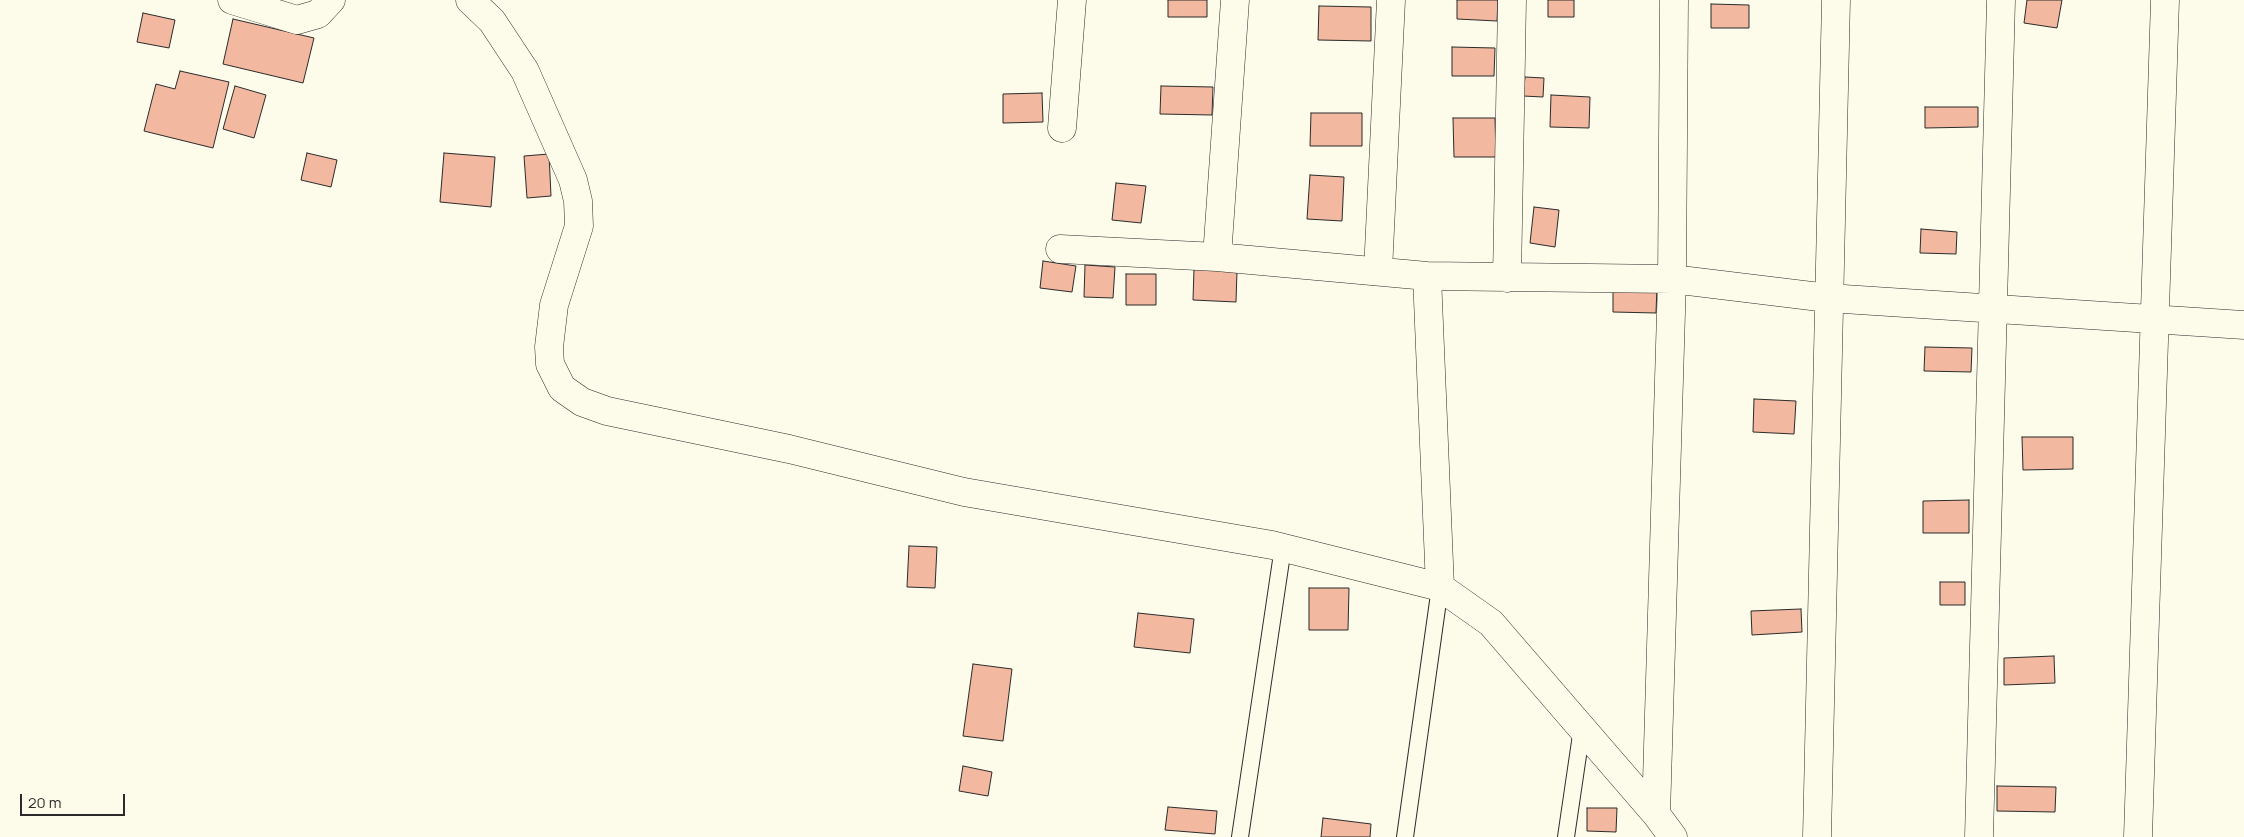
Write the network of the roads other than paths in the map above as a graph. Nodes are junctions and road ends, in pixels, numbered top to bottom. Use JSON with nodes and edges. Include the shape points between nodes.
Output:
{"nodes":[{"id":1,"x":232,"y":0,"type":"edge"},
{"id":2,"x":331,"y":0,"type":"edge"},
{"id":3,"x":470,"y":0,"type":"edge"},
{"id":4,"x":1072,"y":0,"type":"edge"},
{"id":5,"x":1236,"y":0,"type":"edge"},
{"id":6,"x":1390,"y":0,"type":"edge"},
{"id":7,"x":1512,"y":0,"type":"edge"},
{"id":8,"x":1674,"y":0,"type":"edge"},
{"id":9,"x":1836,"y":0,"type":"edge"},
{"id":10,"x":2001,"y":0,"type":"edge"},
{"id":11,"x":2165,"y":0,"type":"edge"},
{"id":12,"x":1062,"y":128,"type":"dead end"},
{"id":13,"x":1060,"y":248,"type":"dead end"},
{"id":14,"x":1216,"y":257,"type":"junction"},
{"id":15,"x":1378,"y":271,"type":"junction"},
{"id":16,"x":1427,"y":276,"type":"junction"},
{"id":17,"x":1507,"y":278,"type":"junction"},
{"id":18,"x":1672,"y":279,"type":"junction"},
{"id":19,"x":1828,"y":298,"type":"junction"},
{"id":20,"x":1992,"y":309,"type":"junction"},
{"id":21,"x":2153,"y":319,"type":"junction"},
{"id":22,"x":2244,"y":324,"type":"edge"},
{"id":23,"x":1284,"y":547,"type":"junction"},
{"id":24,"x":1440,"y":587,"type":"junction"},
{"id":25,"x":1582,"y":728,"type":"junction"},
{"id":26,"x":1656,"y":814,"type":"junction"},
{"id":27,"x":1240,"y":837,"type":"edge"},
{"id":28,"x":1405,"y":837,"type":"edge"},
{"id":29,"x":1566,"y":837,"type":"edge"},
{"id":30,"x":1673,"y":837,"type":"edge"},
{"id":31,"x":1817,"y":837,"type":"edge"},
{"id":32,"x":1979,"y":837,"type":"edge"},
{"id":33,"x":2138,"y":837,"type":"edge"}],
"edges":[{"from":1,"to":2,"type":"street","via":[[297,20],[318,14]]},
{"from":3,"to":23,"type":"street","via":[[492,22],[525,70],[573,180],[579,226],[554,305],[549,347],[550,364],[562,388],[582,402],[607,411],[789,449],[964,492]]},
{"from":4,"to":12,"type":"street"},
{"from":5,"to":14,"type":"street"},
{"from":6,"to":15,"type":"street"},
{"from":7,"to":17,"type":"street"},
{"from":8,"to":18,"type":"street"},
{"from":9,"to":19,"type":"street"},
{"from":10,"to":20,"type":"street"},
{"from":11,"to":21,"type":"street"},
{"from":13,"to":14,"type":"street"},
{"from":14,"to":15,"type":"street"},
{"from":15,"to":16,"type":"street"},
{"from":16,"to":17,"type":"street"},
{"from":16,"to":24,"type":"street"},
{"from":17,"to":18,"type":"street"},
{"from":18,"to":19,"type":"street"},
{"from":18,"to":26,"type":"street"},
{"from":19,"to":20,"type":"street"},
{"from":19,"to":31,"type":"street"},
{"from":20,"to":21,"type":"street"},
{"from":20,"to":32,"type":"street"},
{"from":21,"to":22,"type":"street"},
{"from":21,"to":33,"type":"street"},
{"from":23,"to":24,"type":"street"},
{"from":23,"to":27,"type":"lane"},
{"from":24,"to":25,"type":"street","via":[[1491,623]]},
{"from":24,"to":28,"type":"lane"},
{"from":25,"to":26,"type":"street"},
{"from":25,"to":29,"type":"lane"},
{"from":26,"to":30,"type":"street"}]}
